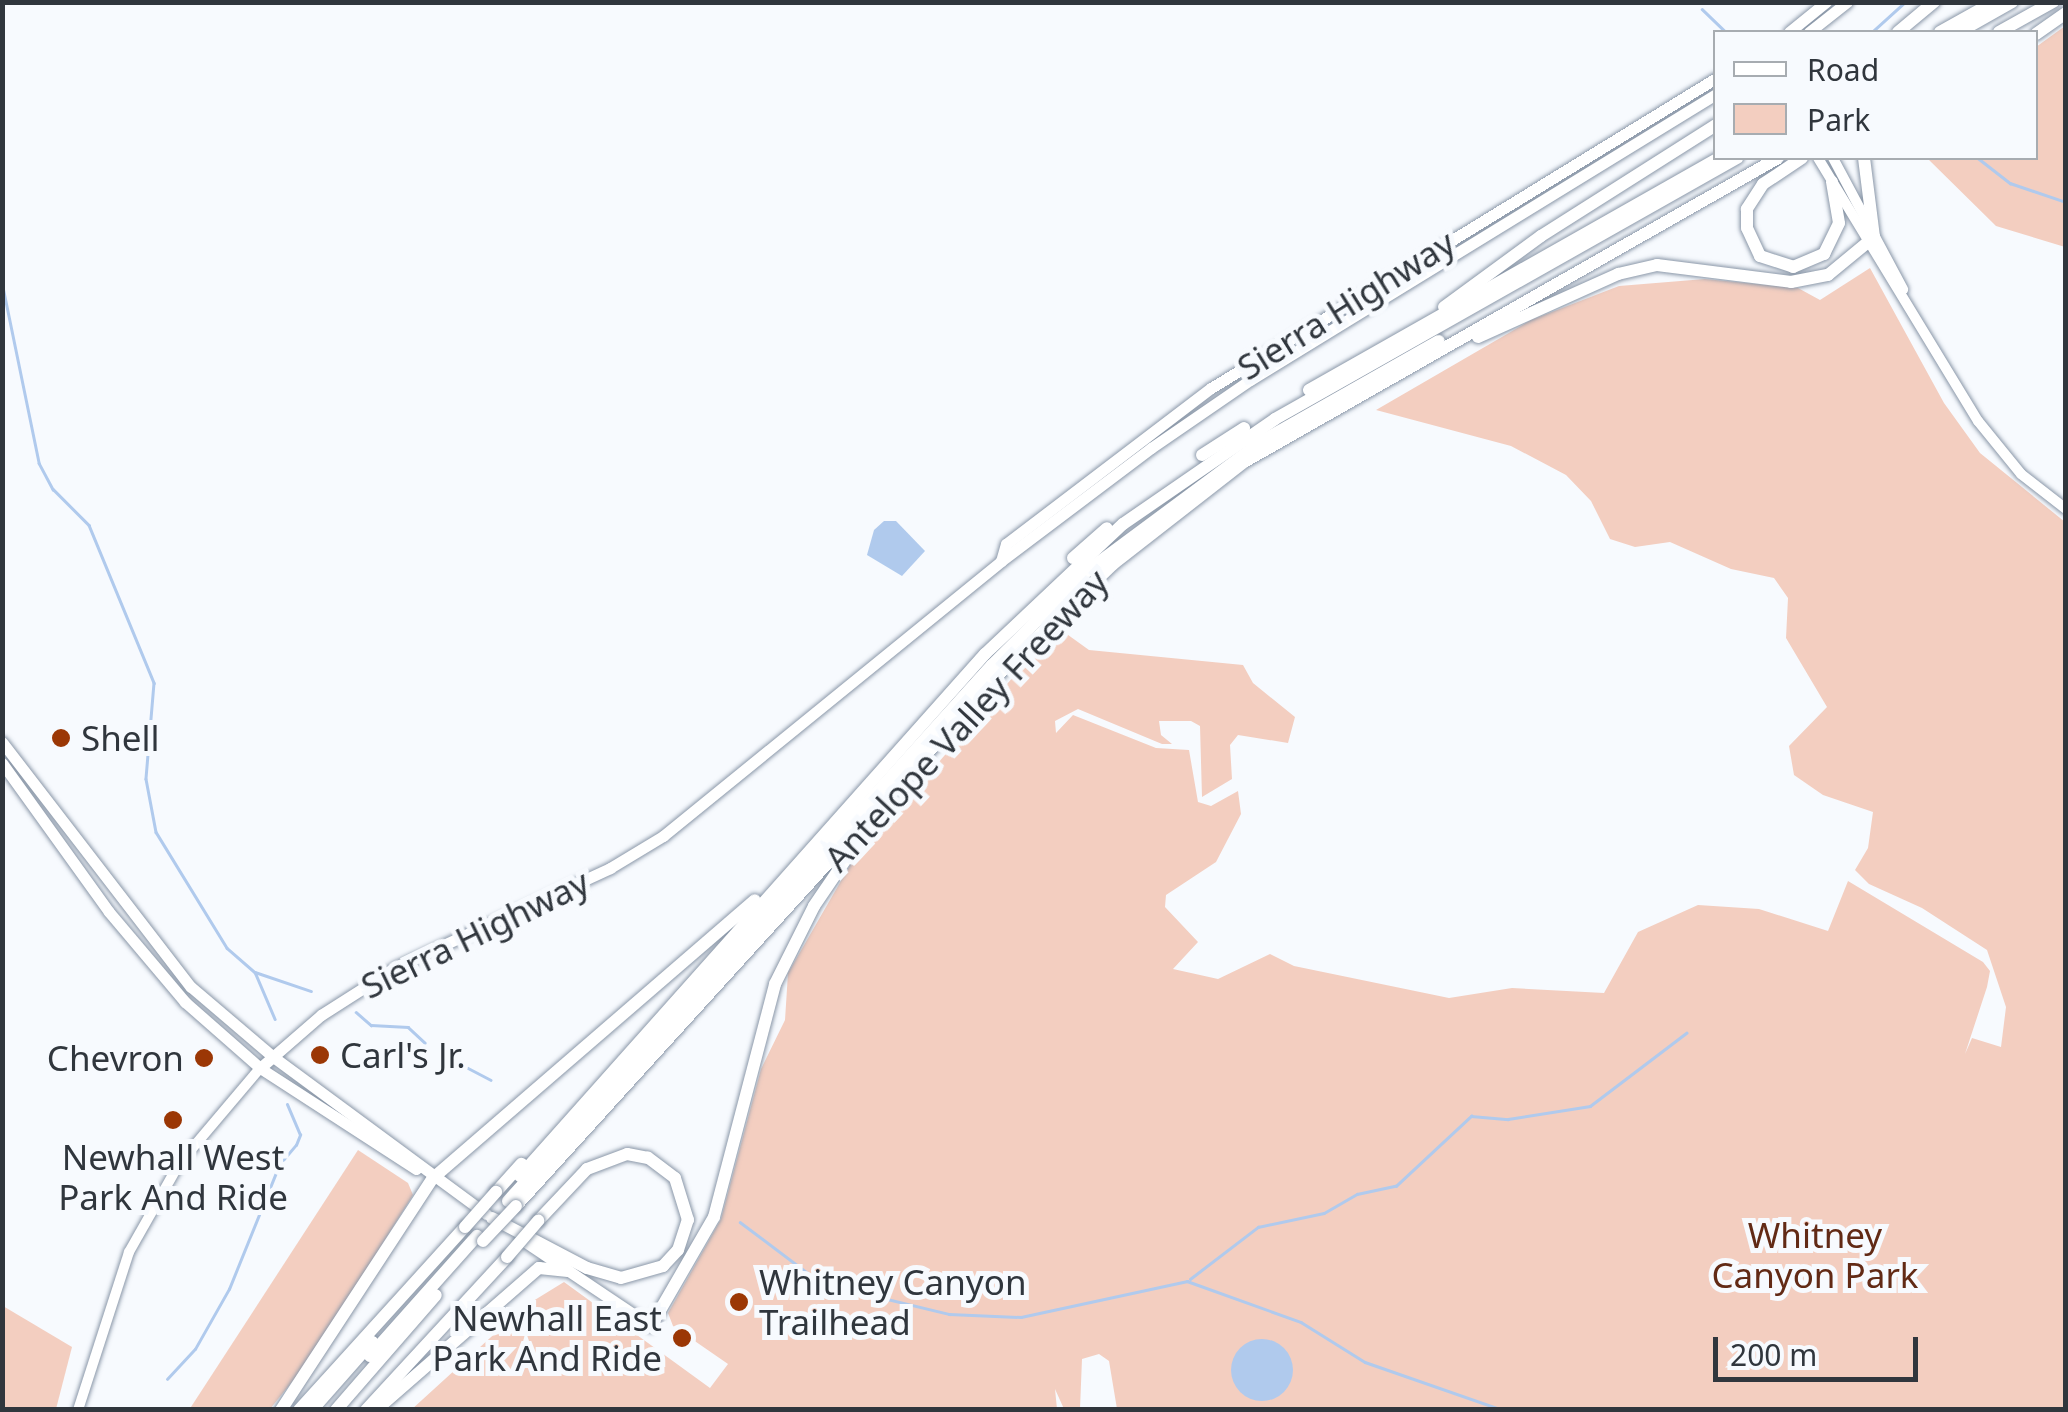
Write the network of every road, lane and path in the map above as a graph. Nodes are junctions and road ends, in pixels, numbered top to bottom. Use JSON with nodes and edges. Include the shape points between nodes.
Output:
{"nodes":[{"id":1,"x":1826,"y":2,"type":"edge"},
{"id":2,"x":1846,"y":2,"type":"edge"},
{"id":3,"x":1934,"y":2,"type":"edge"},
{"id":4,"x":1994,"y":2,"type":"edge"},
{"id":5,"x":2012,"y":2,"type":"edge"},
{"id":6,"x":2037,"y":2,"type":"edge"},
{"id":7,"x":2053,"y":2,"type":"edge"},
{"id":8,"x":2066,"y":13,"type":"edge"},
{"id":9,"x":1791,"y":30,"type":"edge"},
{"id":10,"x":1811,"y":30,"type":"edge"},
{"id":11,"x":1900,"y":30,"type":"edge"},
{"id":12,"x":1944,"y":30,"type":"edge"},
{"id":13,"x":1963,"y":30,"type":"edge"},
{"id":14,"x":1988,"y":30,"type":"edge"},
{"id":15,"x":2003,"y":30,"type":"edge"},
{"id":16,"x":2038,"y":33,"type":"edge"},
{"id":17,"x":1713,"y":80,"type":"edge"},
{"id":18,"x":1713,"y":96,"type":"edge"},
{"id":19,"x":1713,"y":127,"type":"edge"},
{"id":20,"x":1715,"y":160,"type":"edge"},
{"id":21,"x":1733,"y":160,"type":"edge"},
{"id":22,"x":1758,"y":160,"type":"edge"},
{"id":23,"x":1774,"y":160,"type":"edge"},
{"id":24,"x":1799,"y":160,"type":"edge"},
{"id":25,"x":1819,"y":160,"type":"edge"},
{"id":26,"x":1834,"y":160,"type":"edge"},
{"id":27,"x":1864,"y":160,"type":"edge"},
{"id":28,"x":1832,"y":182,"type":"junction"},
{"id":29,"x":1875,"y":230,"type":"junction"},
{"id":30,"x":1869,"y":245,"type":"junction"},
{"id":31,"x":1912,"y":310,"type":"junction"},
{"id":32,"x":1436,"y":316,"type":"junction"},
{"id":33,"x":1447,"y":346,"type":"junction"},
{"id":34,"x":2066,"y":509,"type":"edge"},
{"id":35,"x":1090,"y":548,"type":"junction"},
{"id":36,"x":1001,"y":561,"type":"junction"},
{"id":37,"x":1087,"y":578,"type":"junction"},
{"id":38,"x":1033,"y":616,"type":"junction"},
{"id":39,"x":4,"y":753,"type":"edge"},
{"id":40,"x":868,"y":820,"type":"junction"},
{"id":41,"x":758,"y":898,"type":"junction"},
{"id":42,"x":272,"y":1056,"type":"junction"},
{"id":43,"x":260,"y":1068,"type":"junction"},
{"id":44,"x":433,"y":1178,"type":"junction"},
{"id":45,"x":505,"y":1199,"type":"junction"},
{"id":46,"x":492,"y":1218,"type":"junction"},
{"id":47,"x":474,"y":1234,"type":"junction"},
{"id":48,"x":568,"y":1271,"type":"junction"},
{"id":49,"x":650,"y":1326,"type":"joint"},
{"id":50,"x":78,"y":1410,"type":"edge"},
{"id":51,"x":280,"y":1410,"type":"edge"},
{"id":52,"x":299,"y":1410,"type":"edge"},
{"id":53,"x":312,"y":1410,"type":"edge"},
{"id":54,"x":320,"y":1410,"type":"edge"},
{"id":55,"x":336,"y":1410,"type":"edge"},
{"id":56,"x":366,"y":1410,"type":"edge"},
{"id":57,"x":376,"y":1410,"type":"edge"}],
"edges":[{"from":1,"to":9,"type":"main road"},
{"from":2,"to":10,"type":"main road"},
{"from":3,"to":11,"type":"highway"},
{"from":4,"to":12,"type":"highway"},
{"from":5,"to":13,"type":"highway"},
{"from":6,"to":14,"type":"highway"},
{"from":7,"to":15,"type":"highway"},
{"from":8,"to":16,"type":"highway"},
{"from":17,"to":36,"type":"main road","name":"Sierra Highway","via":[[1211,388],[1006,544]]},
{"from":18,"to":36,"type":"main road","name":"Sierra Highway","via":[[1250,380]]},
{"from":19,"to":32,"type":"highway","via":[[1541,236],[1452,297]]},
{"from":20,"to":32,"type":"highway","name":"Antelope Valley Freeway"},
{"from":21,"to":35,"type":"highway","via":[[1275,419]]},
{"from":22,"to":37,"type":"highway","via":[[1262,441]]},
{"from":23,"to":33,"type":"highway","name":"Antelope Valley Freeway"},
{"from":24,"to":28,"type":"highway","via":[[1763,184],[1747,208],[1750,237],[1769,262],[1804,266],[1824,254],[1839,224]]},
{"from":25,"to":28,"type":"main road"},
{"from":26,"to":29,"type":"main road"},
{"from":27,"to":29,"type":"highway"},
{"from":28,"to":30,"type":"main road"},
{"from":29,"to":30,"type":"highway"},
{"from":29,"to":31,"type":"main road"},
{"from":30,"to":31,"type":"main road"},
{"from":30,"to":33,"type":"highway","via":[[1828,274],[1805,281],[1679,265],[1628,271]]},
{"from":31,"to":34,"type":"main road","via":[[1997,447]]},
{"from":32,"to":35,"type":"highway","name":"Antelope Valley Freeway","via":[[1223,440]]},
{"from":33,"to":37,"type":"highway","name":"Antelope Valley Freeway","via":[[1244,462]]},
{"from":35,"to":38,"type":"highway","name":"Antelope Valley Freeway"},
{"from":36,"to":42,"type":"main road","name":"Sierra Highway","via":[[663,836],[610,868],[396,967]]},
{"from":37,"to":38,"type":"highway","name":"Antelope Valley Freeway"},
{"from":38,"to":40,"type":"highway","name":"Antelope Valley Freeway"},
{"from":38,"to":41,"type":"highway","name":"Antelope Valley Freeway"},
{"from":38,"to":45,"type":"highway"},
{"from":39,"to":42,"type":"main road","via":[[170,963]]},
{"from":39,"to":43,"type":"main road","via":[[121,927],[184,1002]]},
{"from":40,"to":45,"type":"highway","name":"Antelope Valley Freeway"},
{"from":40,"to":49,"type":"highway","via":[[785,961],[760,1029],[714,1216]]},
{"from":41,"to":44,"type":"highway"},
{"from":41,"to":45,"type":"highway","name":"Antelope Valley Freeway"},
{"from":42,"to":43,"type":"main road","name":"Sierra Highway"},
{"from":42,"to":44,"type":"main road"},
{"from":43,"to":44,"type":"main road"},
{"from":43,"to":50,"type":"main road","name":"Sierra Highway","via":[[179,1164],[136,1239],[110,1299]]},
{"from":44,"to":46,"type":"main road"},
{"from":44,"to":51,"type":"highway"},
{"from":45,"to":47,"type":"highway","name":"Antelope Valley Freeway","bridge":true},
{"from":45,"to":47,"type":"highway","name":"Antelope Valley Freeway","bridge":true},
{"from":46,"to":48,"type":"main road"},
{"from":46,"to":56,"type":"highway","bridge":true,"via":[[587,1268],[621,1278],[663,1266],[678,1250],[688,1220],[675,1178],[648,1158],[627,1154],[587,1169],[538,1221],[507,1256]]},
{"from":47,"to":52,"type":"highway","name":"Antelope Valley Freeway"},
{"from":47,"to":53,"type":"highway"},
{"from":47,"to":54,"type":"highway"},
{"from":47,"to":55,"type":"highway","name":"Antelope Valley Freeway"},
{"from":48,"to":49,"type":"main road"},
{"from":48,"to":57,"type":"highway","via":[[539,1268]]}]}
